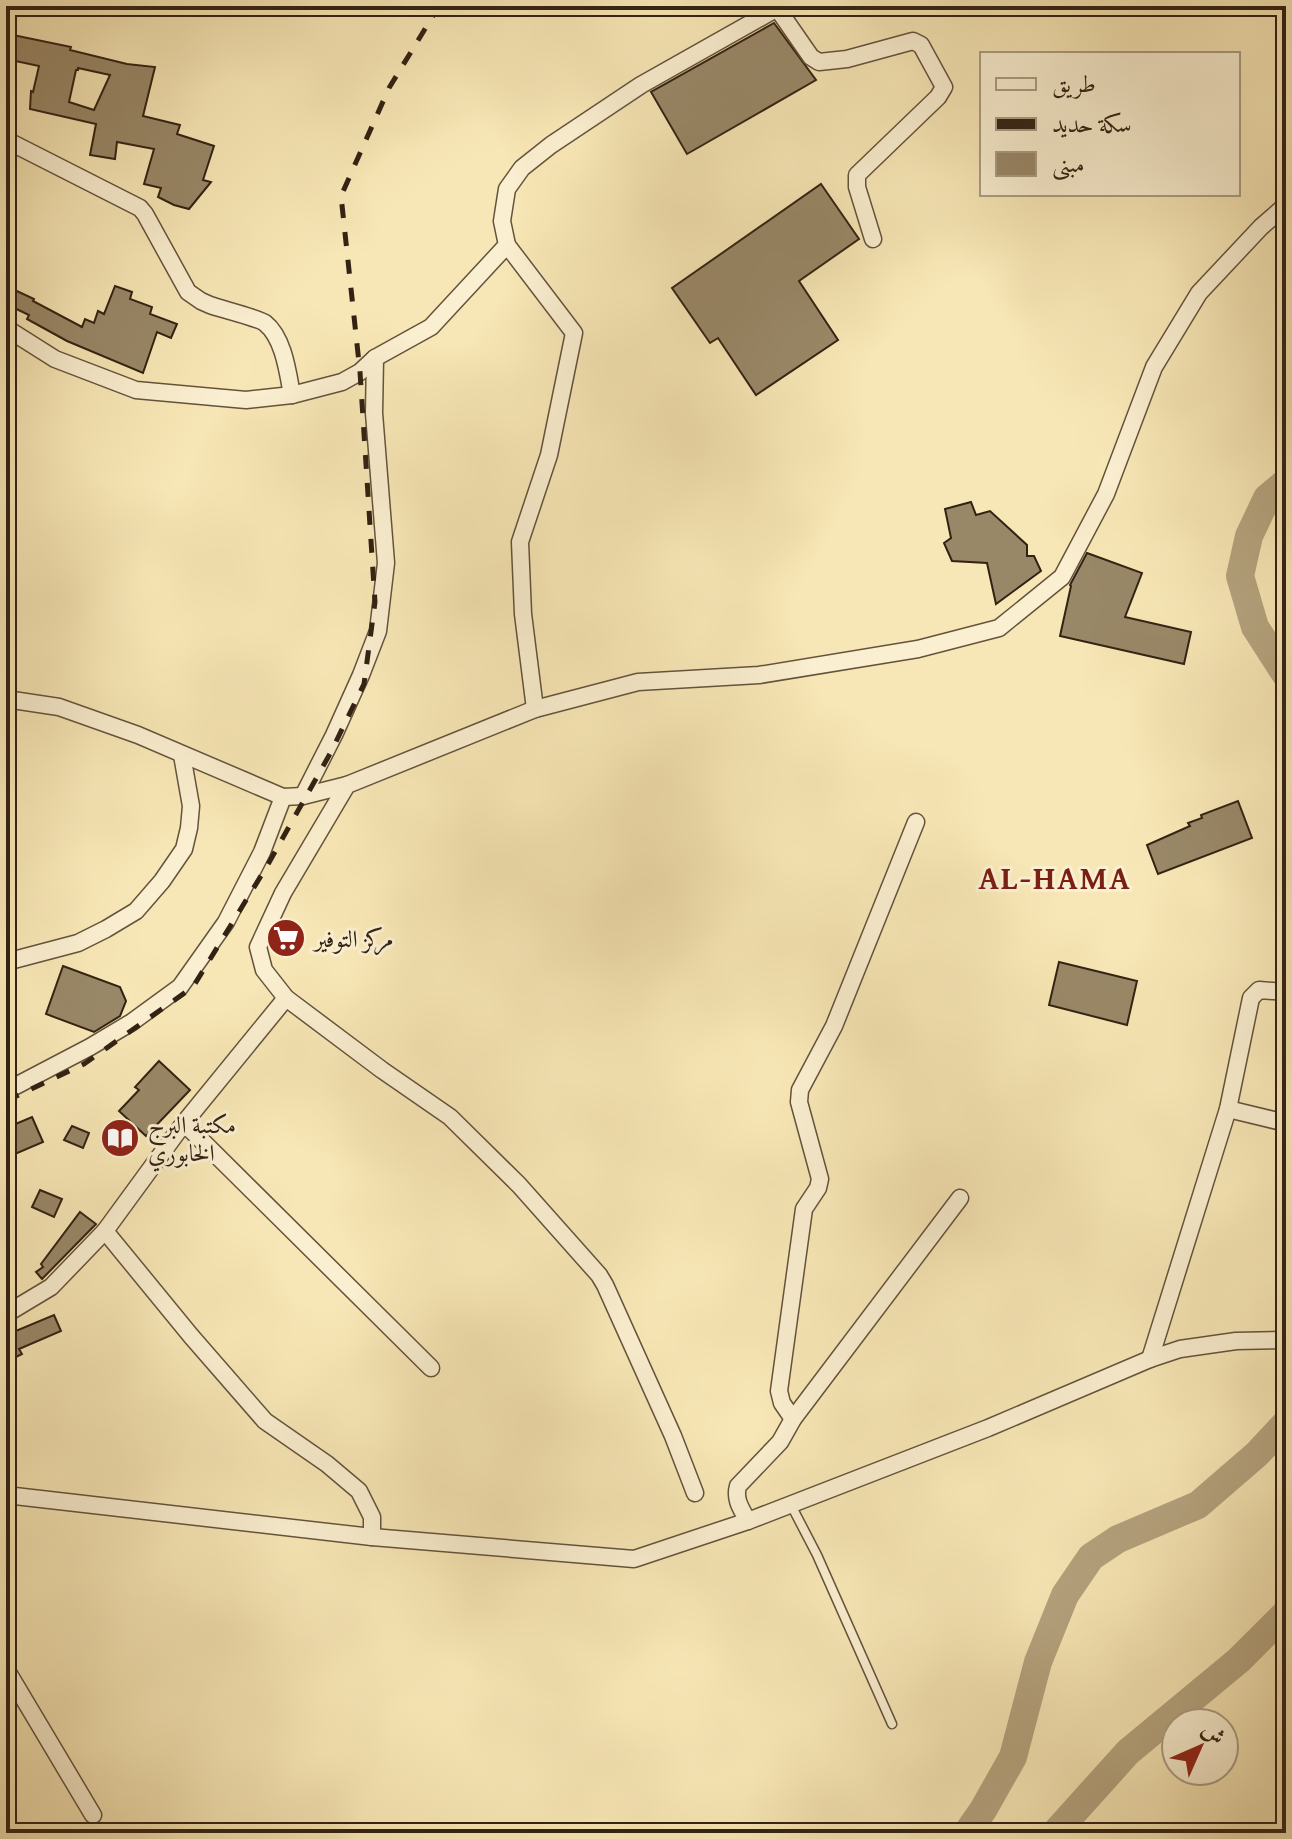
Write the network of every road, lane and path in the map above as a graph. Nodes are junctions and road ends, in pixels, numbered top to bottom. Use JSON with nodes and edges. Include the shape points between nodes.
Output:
{"nodes":[{"id":1,"x":779,"y":7,"type":"edge"},
{"id":2,"x":6,"y":140,"type":"edge"},
{"id":3,"x":1286,"y":205,"type":"edge"},
{"id":4,"x":873,"y":239,"type":"dead end"},
{"id":5,"x":507,"y":245,"type":"junction"},
{"id":6,"x":6,"y":328,"type":"edge"},
{"id":7,"x":375,"y":358,"type":"junction"},
{"id":8,"x":292,"y":395,"type":"junction"},
{"id":9,"x":6,"y":699,"type":"edge"},
{"id":10,"x":535,"y":709,"type":"junction"},
{"id":11,"x":182,"y":755,"type":"junction"},
{"id":12,"x":347,"y":785,"type":"junction"},
{"id":13,"x":303,"y":796,"type":"junction"},
{"id":14,"x":283,"y":797,"type":"junction"},
{"id":15,"x":916,"y":822,"type":"dead end"},
{"id":16,"x":6,"y":962,"type":"edge"},
{"id":17,"x":1286,"y":992,"type":"edge"},
{"id":18,"x":286,"y":998,"type":"junction"},
{"id":19,"x":6,"y":1091,"type":"edge"},
{"id":20,"x":1228,"y":1109,"type":"junction"},
{"id":21,"x":184,"y":1123,"type":"junction"},
{"id":22,"x":1286,"y":1123,"type":"edge"},
{"id":23,"x":960,"y":1198,"type":"dead end"},
{"id":24,"x":105,"y":1231,"type":"junction"},
{"id":25,"x":6,"y":1314,"type":"edge"},
{"id":26,"x":1286,"y":1340,"type":"edge"},
{"id":27,"x":1150,"y":1359,"type":"junction"},
{"id":28,"x":431,"y":1368,"type":"dead end"},
{"id":29,"x":793,"y":1419,"type":"junction"},
{"id":30,"x":695,"y":1493,"type":"dead end"},
{"id":31,"x":6,"y":1495,"type":"edge"},
{"id":32,"x":790,"y":1504,"type":"junction"},
{"id":33,"x":748,"y":1521,"type":"junction"},
{"id":34,"x":372,"y":1537,"type":"junction"},
{"id":35,"x":6,"y":1669,"type":"edge"},
{"id":36,"x":892,"y":1724,"type":"dead end"},
{"id":37,"x":93,"y":1815,"type":"dead end"}],
"edges":[{"from":1,"to":4,"type":"street","via":[[819,62],[913,41],[921,45],[944,87],[857,175]]},
{"from":1,"to":5,"type":"street","via":[[641,85],[522,168],[507,189],[502,221]]},
{"from":2,"to":8,"type":"street","via":[[140,208],[188,292],[265,323],[286,359]]},
{"from":3,"to":10,"type":"street","via":[[1199,293],[1154,367],[1106,494],[1062,577],[999,628],[918,649],[759,675],[638,682]]},
{"from":5,"to":7,"type":"street","via":[[431,327]]},
{"from":5,"to":10,"type":"street","via":[[574,333],[549,455],[520,542]]},
{"from":6,"to":8,"type":"street","via":[[55,359],[136,390],[246,400]]},
{"from":7,"to":8,"type":"street","via":[[342,382]]},
{"from":7,"to":13,"type":"street","via":[[386,563],[378,631]]},
{"from":9,"to":11,"type":"street","via":[[59,707]]},
{"from":10,"to":12,"type":"street"},
{"from":11,"to":14,"type":"street"},
{"from":11,"to":16,"type":"street","via":[[191,806],[189,828],[184,849],[162,881],[136,911],[106,929],[78,943]]},
{"from":12,"to":13,"type":"street"},
{"from":12,"to":18,"type":"street","via":[[283,893],[258,947],[264,970]]},
{"from":13,"to":14,"type":"street"},
{"from":14,"to":19,"type":"street","via":[[226,922],[180,987],[132,1022]]},
{"from":15,"to":29,"type":"street","via":[[834,1026],[800,1090],[820,1179],[804,1209],[779,1391]]},
{"from":17,"to":20,"type":"street","via":[[1259,990],[1251,998]]},
{"from":18,"to":21,"type":"street"},
{"from":18,"to":30,"type":"street","via":[[450,1117],[599,1275]]},
{"from":20,"to":22,"type":"street"},
{"from":20,"to":27,"type":"street"},
{"from":21,"to":24,"type":"street"},
{"from":21,"to":28,"type":"street"},
{"from":23,"to":29,"type":"street"},
{"from":24,"to":25,"type":"street","via":[[51,1287]]},
{"from":24,"to":34,"type":"street","via":[[265,1421],[359,1491],[372,1517]]},
{"from":26,"to":27,"type":"street","via":[[1236,1341]]},
{"from":27,"to":32,"type":"street"},
{"from":29,"to":33,"type":"street","via":[[780,1442],[738,1486],[738,1503]]},
{"from":31,"to":34,"type":"street"},
{"from":32,"to":33,"type":"street"},
{"from":32,"to":36,"type":"lane"},
{"from":33,"to":34,"type":"street","via":[[634,1559]]},
{"from":35,"to":37,"type":"street"}]}
